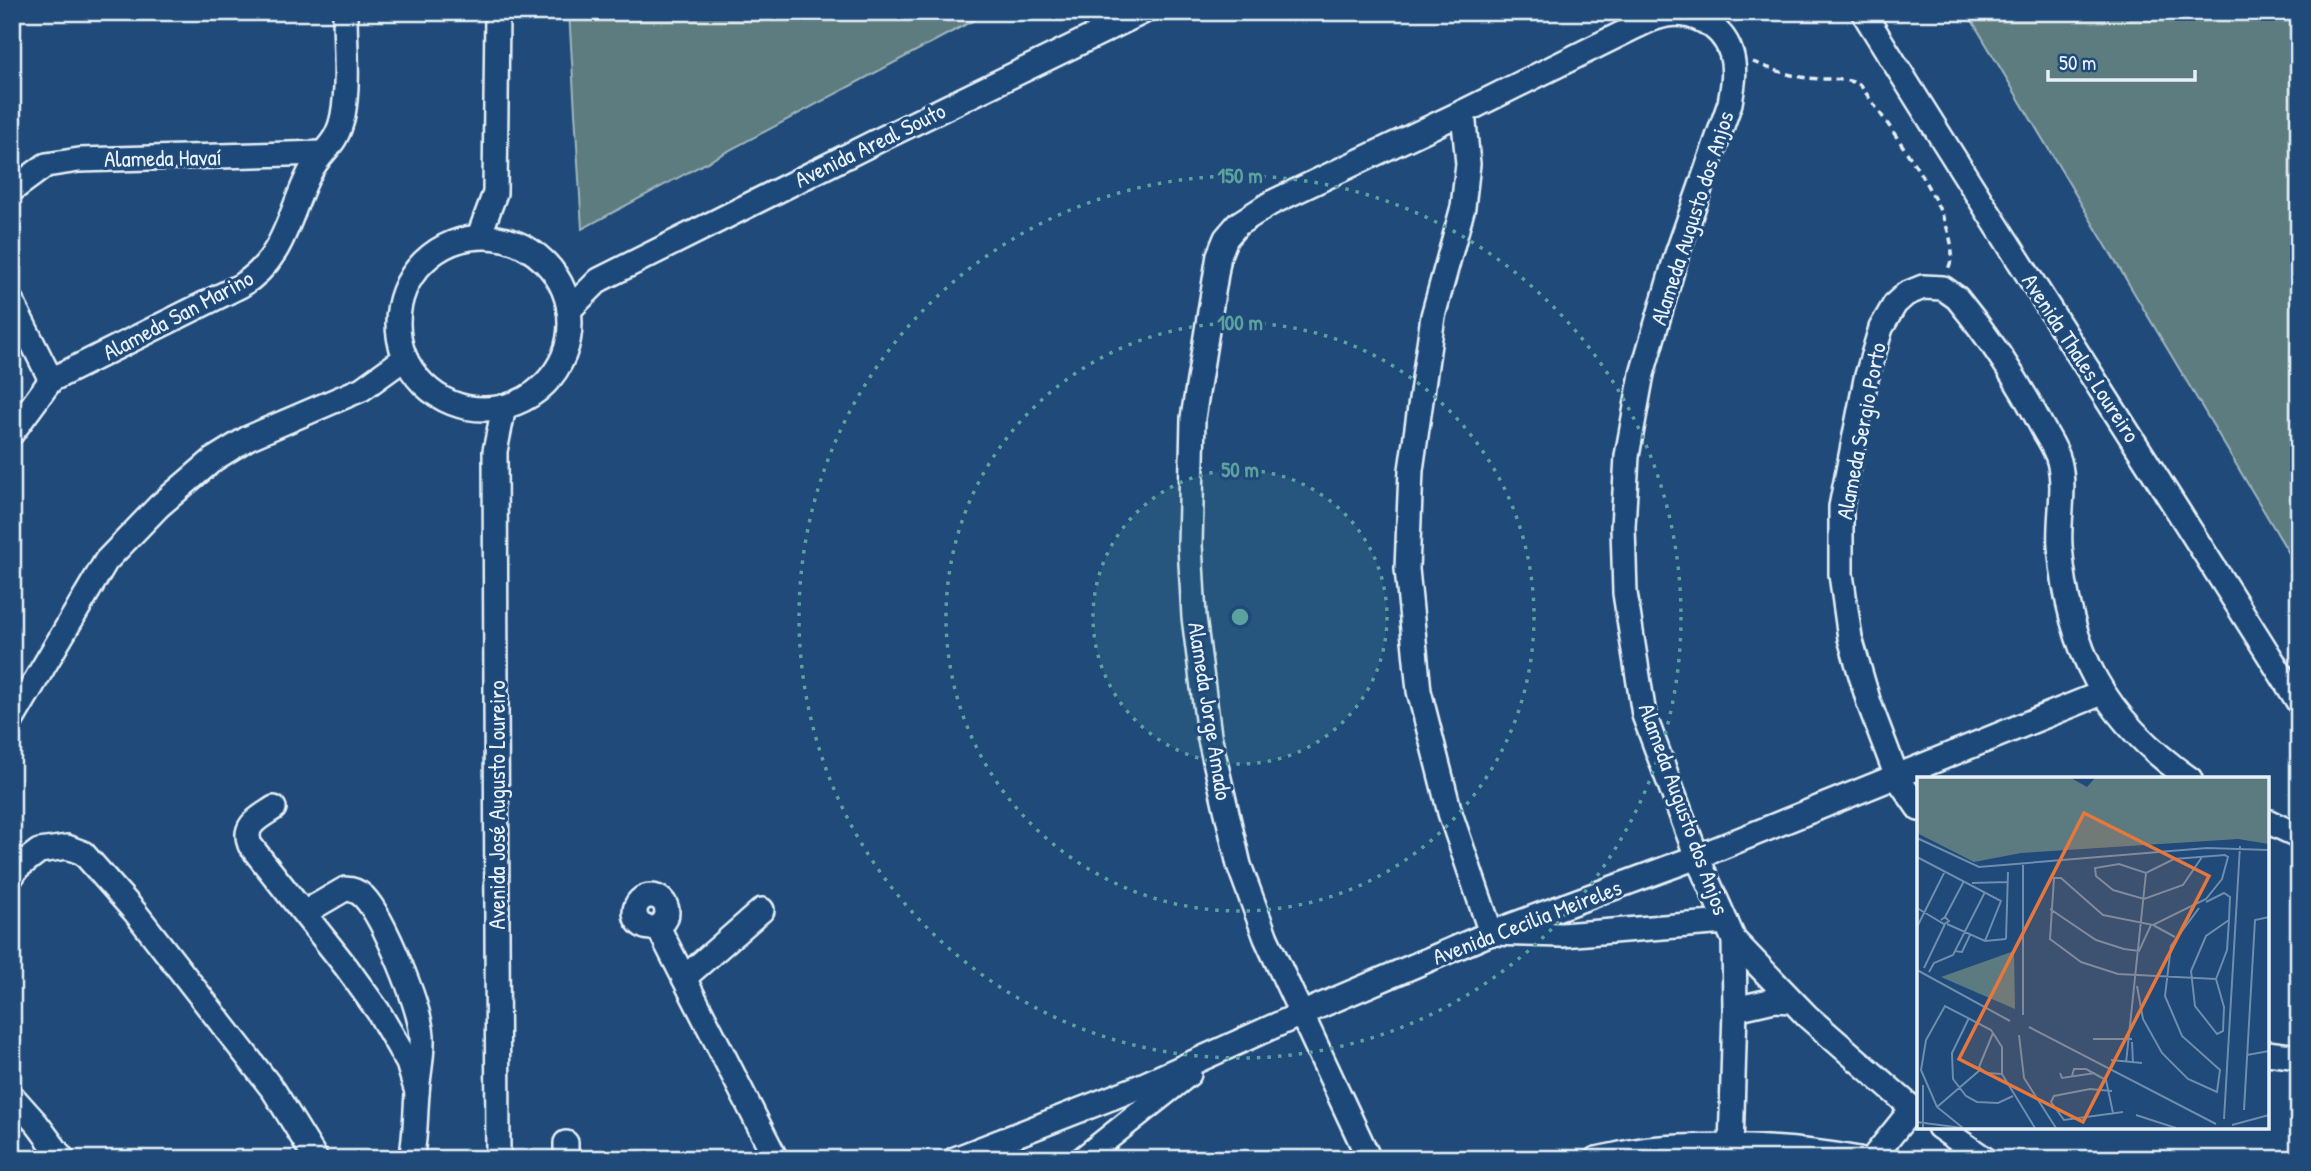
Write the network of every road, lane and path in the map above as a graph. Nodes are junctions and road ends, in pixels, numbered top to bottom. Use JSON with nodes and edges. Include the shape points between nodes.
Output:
{"nodes":[{"id":1,"x":345,"y":12,"type":"edge"},
{"id":2,"x":497,"y":12,"type":"edge"},
{"id":3,"x":1143,"y":12,"type":"edge"},
{"id":4,"x":1863,"y":12,"type":"edge"},
{"id":5,"x":1731,"y":53,"type":"junction"},
{"id":6,"x":1463,"y":112,"type":"junction"},
{"id":7,"x":323,"y":153,"type":"junction"},
{"id":8,"x":12,"y":190,"type":"edge"},
{"id":9,"x":495,"y":193,"type":"junction"},
{"id":10,"x":479,"y":236,"type":"junction"},
{"id":11,"x":512,"y":241,"type":"junction"},
{"id":12,"x":599,"y":280,"type":"junction"},
{"id":13,"x":559,"y":281,"type":"junction"},
{"id":14,"x":1943,"y":288,"type":"junction"},
{"id":15,"x":12,"y":302,"type":"edge"},
{"id":16,"x":569,"y":310,"type":"junction"},
{"id":17,"x":405,"y":358,"type":"junction"},
{"id":18,"x":51,"y":380,"type":"junction"},
{"id":19,"x":420,"y":381,"type":"junction"},
{"id":20,"x":362,"y":389,"type":"junction"},
{"id":21,"x":504,"y":407,"type":"junction"},
{"id":22,"x":469,"y":408,"type":"junction"},
{"id":23,"x":12,"y":433,"type":"edge"},
{"id":24,"x":495,"y":451,"type":"junction"},
{"id":25,"x":2102,"y":693,"type":"junction"},
{"id":26,"x":2299,"y":704,"type":"edge"},
{"id":27,"x":12,"y":720,"type":"edge"},
{"id":28,"x":1897,"y":777,"type":"junction"},
{"id":29,"x":2187,"y":777,"type":"edge"},
{"id":30,"x":1917,"y":806,"type":"edge"},
{"id":31,"x":274,"y":808,"type":"dead end"},
{"id":32,"x":2269,"y":822,"type":"edge"},
{"id":33,"x":2299,"y":836,"type":"edge"},
{"id":34,"x":1697,"y":857,"type":"junction"},
{"id":35,"x":12,"y":876,"type":"edge"},
{"id":36,"x":762,"y":910,"type":"dead end"},
{"id":37,"x":304,"y":913,"type":"junction"},
{"id":38,"x":658,"y":927,"type":"dead end"},
{"id":39,"x":1730,"y":931,"type":"junction"},
{"id":40,"x":1491,"y":933,"type":"junction"},
{"id":41,"x":684,"y":978,"type":"junction"},
{"id":42,"x":1792,"y":1001,"type":"junction"},
{"id":43,"x":1735,"y":1009,"type":"junction"},
{"id":44,"x":1301,"y":1014,"type":"junction"},
{"id":45,"x":1219,"y":1051,"type":"junction"},
{"id":46,"x":2269,"y":1053,"type":"edge"},
{"id":47,"x":2299,"y":1057,"type":"edge"},
{"id":48,"x":417,"y":1092,"type":"junction"},
{"id":49,"x":12,"y":1096,"type":"edge"},
{"id":50,"x":1915,"y":1112,"type":"edge"},
{"id":51,"x":1942,"y":1129,"type":"edge"},
{"id":52,"x":1731,"y":1148,"type":"junction"},
{"id":53,"x":964,"y":1157,"type":"edge"},
{"id":54,"x":63,"y":1159,"type":"edge"},
{"id":55,"x":316,"y":1159,"type":"edge"},
{"id":56,"x":411,"y":1159,"type":"edge"},
{"id":57,"x":499,"y":1159,"type":"edge"},
{"id":58,"x":776,"y":1159,"type":"edge"},
{"id":59,"x":1082,"y":1159,"type":"edge"},
{"id":60,"x":1369,"y":1159,"type":"edge"},
{"id":61,"x":1596,"y":1159,"type":"edge"},
{"id":62,"x":1859,"y":1159,"type":"edge"},
{"id":63,"x":1872,"y":1159,"type":"edge"},
{"id":64,"x":1985,"y":1159,"type":"edge"}],
"edges":[{"from":1,"to":7,"type":"street","name":"Alameda San Marino","via":[[343,115],[338,135]]},
{"from":2,"to":9,"type":"street"},
{"from":3,"to":12,"type":"street","name":"Avenida Areal Souto"},
{"from":4,"to":26,"type":"street","name":"Avenida Thales Loureiro"},
{"from":5,"to":6,"type":"street","via":[[1712,26],[1676,14],[1660,16]]},
{"from":5,"to":14,"type":"path","via":[[1795,76],[1854,81],[1861,86],[1941,213],[1952,255]]},
{"from":5,"to":34,"type":"street","name":"Alameda Augusto dos Anjos","via":[[1730,103],[1677,254],[1642,374],[1627,456],[1623,527],[1625,593],[1644,715]]},
{"from":6,"to":40,"type":"street","via":[[1468,164],[1463,207],[1433,316],[1410,470],[1407,569],[1419,691],[1450,813]]},
{"from":6,"to":44,"type":"street","name":"Alameda Jorge Amado","via":[[1271,203],[1238,224],[1226,239],[1215,272],[1193,418],[1190,545],[1194,617],[1209,735],[1238,864]]},
{"from":7,"to":8,"type":"street","name":"Alameda Havaí","via":[[79,160],[46,165]]},
{"from":7,"to":18,"type":"street","name":"Alameda San Marino","via":[[309,173],[277,250],[256,277]]},
{"from":9,"to":10,"type":"street"},
{"from":9,"to":11,"type":"street"},
{"from":10,"to":11,"type":"street"},
{"from":10,"to":17,"type":"street","via":[[443,246],[410,278],[397,322]]},
{"from":11,"to":13,"type":"street","via":[[534,253]]},
{"from":12,"to":13,"type":"street","name":"Avenida Areal Souto"},
{"from":12,"to":16,"type":"street","name":"Avenida Areal Souto"},
{"from":13,"to":16,"type":"street"},
{"from":14,"to":25,"type":"street","via":[[1970,314],[2032,408],[2059,460],[2060,545],[2068,607]]},
{"from":14,"to":28,"type":"street","name":"Alameda Sergio Porto","via":[[1923,287],[1906,294],[1895,303],[1881,328],[1866,379],[1841,507],[1841,574],[1850,638]]},
{"from":15,"to":18,"type":"street"},
{"from":16,"to":21,"type":"street","via":[[569,336],[562,360],[528,398]]},
{"from":17,"to":19,"type":"street"},
{"from":17,"to":20,"type":"street"},
{"from":18,"to":23,"type":"street","name":"Alameda San Marino"},
{"from":19,"to":20,"type":"street"},
{"from":19,"to":22,"type":"street","via":[[442,399]]},
{"from":20,"to":27,"type":"street","via":[[248,438],[159,506],[106,561]]},
{"from":21,"to":22,"type":"street"},
{"from":21,"to":24,"type":"street","name":"Avenida José Augusto Loureiro"},
{"from":22,"to":24,"type":"street"},
{"from":24,"to":57,"type":"street","name":"Avenida José Augusto Loureiro"},
{"from":25,"to":28,"type":"street","name":"Avenida Cecilia Meireles"},
{"from":25,"to":29,"type":"street","via":[[2141,741]]},
{"from":28,"to":30,"type":"street","name":"Alameda Sergio Porto"},
{"from":28,"to":34,"type":"street","name":"Avenida Cecilia Meireles"},
{"from":31,"to":37,"type":"street","via":[[254,821],[246,835]]},
{"from":32,"to":33,"type":"street"},
{"from":34,"to":39,"type":"street","name":"Alameda Augusto dos Anjos"},
{"from":34,"to":40,"type":"street","name":"Avenida Cecilia Meireles"},
{"from":35,"to":55,"type":"street","via":[[39,851],[67,847],[83,853],[135,912],[266,1082]]},
{"from":36,"to":41,"type":"street"},
{"from":37,"to":48,"type":"street","via":[[394,1037]]},
{"from":37,"to":48,"type":"street","via":[[345,889],[363,896],[374,911],[419,1017],[422,1070]]},
{"from":38,"to":41,"type":"street"},
{"from":39,"to":40,"type":"street"},
{"from":39,"to":42,"type":"street","name":"Alameda Augusto dos Anjos"},
{"from":39,"to":43,"type":"street","name":"Alameda Augusto dos Anjos"},
{"from":40,"to":44,"type":"street","name":"Avenida Cecilia Meireles"},
{"from":41,"to":58,"type":"street"},
{"from":42,"to":43,"type":"street"},
{"from":42,"to":50,"type":"street","name":"Alameda Augusto dos Anjos"},
{"from":43,"to":52,"type":"street","name":"Alameda Augusto dos Anjos"},
{"from":44,"to":45,"type":"street","name":"Avenida Cecilia Meireles"},
{"from":44,"to":60,"type":"street","name":"Alameda Jorge Amado"},
{"from":45,"to":53,"type":"street","name":"Avenida Cecilia Meireles"},
{"from":45,"to":59,"type":"street"},
{"from":46,"to":47,"type":"street"},
{"from":48,"to":56,"type":"street"},
{"from":49,"to":54,"type":"street"},
{"from":50,"to":63,"type":"street"},
{"from":51,"to":64,"type":"street"},
{"from":52,"to":61,"type":"street","via":[[1648,1149]]},
{"from":52,"to":62,"type":"street","via":[[1822,1152]]}]}
